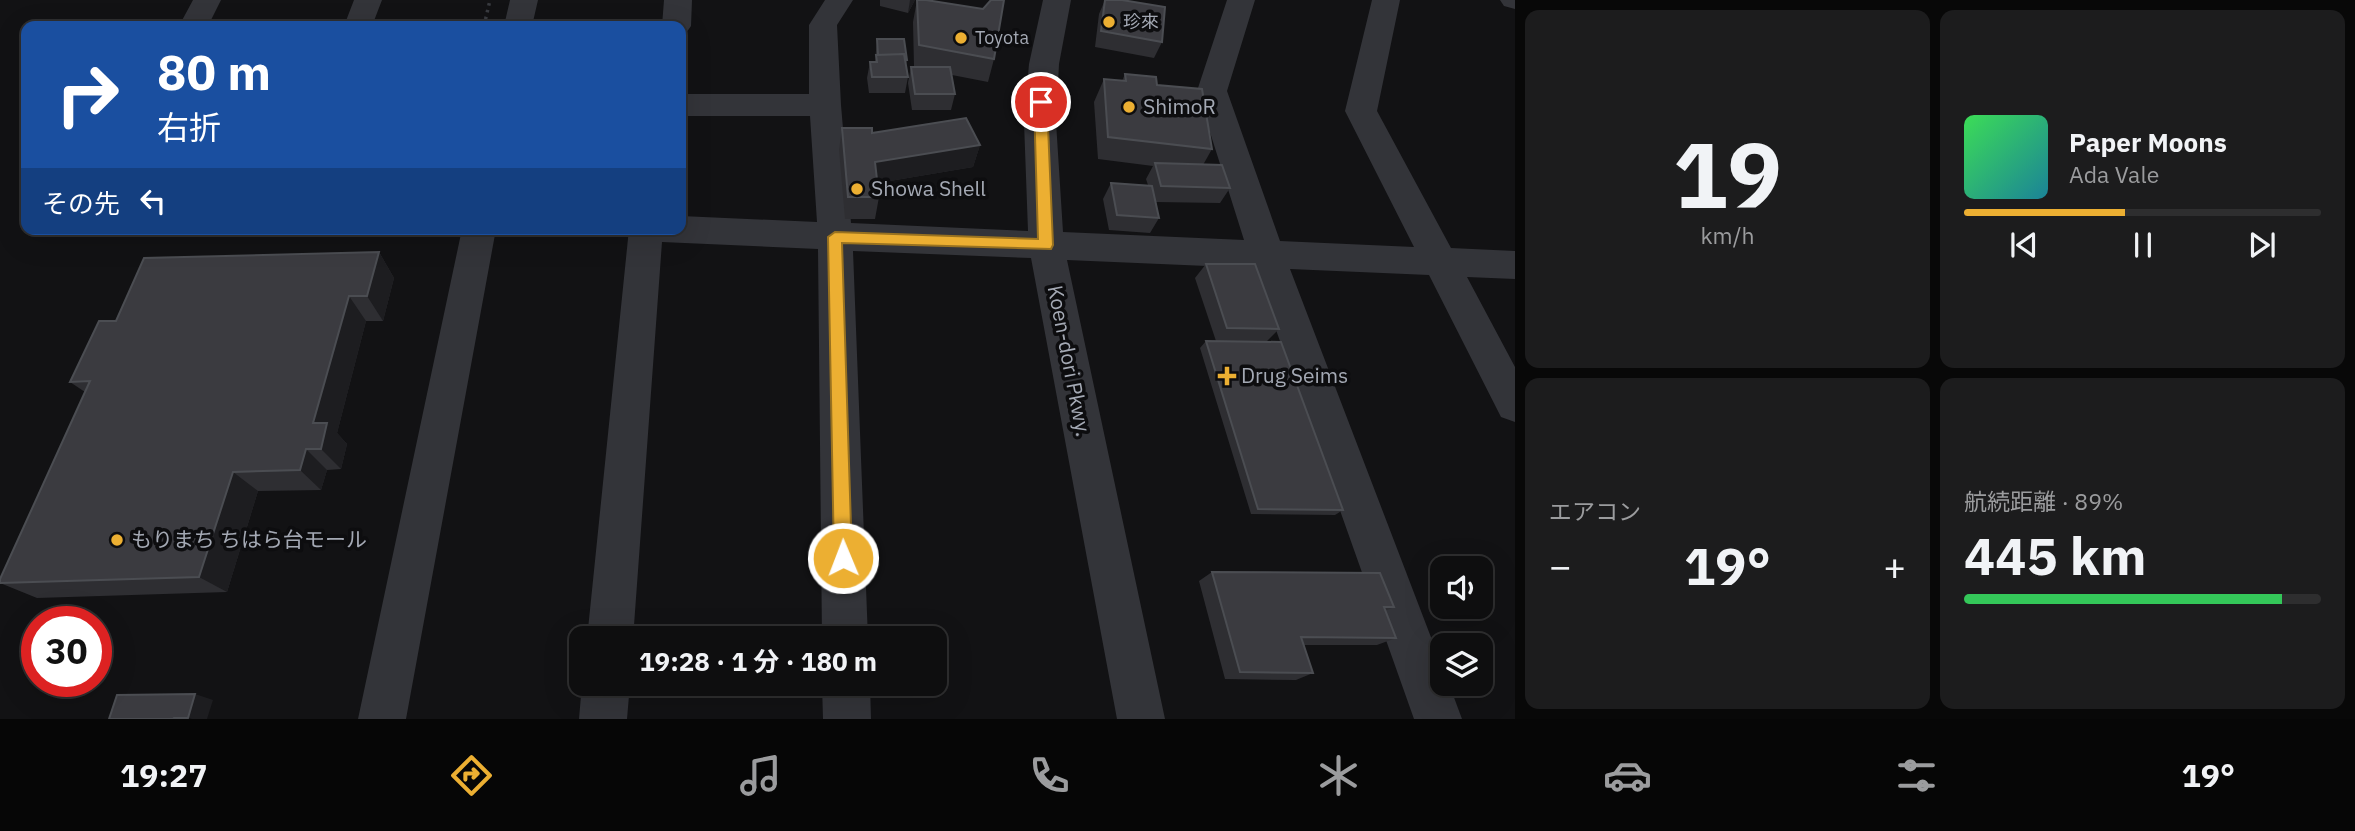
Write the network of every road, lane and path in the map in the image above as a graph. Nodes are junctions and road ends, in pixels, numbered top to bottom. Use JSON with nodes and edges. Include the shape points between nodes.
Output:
{"nodes":[{"id":1,"x":207,"y":0,"type":"edge"},
{"id":2,"x":368,"y":0,"type":"edge"},
{"id":3,"x":490,"y":0,"type":"edge"},
{"id":4,"x":524,"y":0,"type":"edge"},
{"id":5,"x":678,"y":0,"type":"edge"},
{"id":6,"x":839,"y":0,"type":"edge"},
{"id":7,"x":1057,"y":0,"type":"edge"},
{"id":8,"x":1241,"y":0,"type":"edge"},
{"id":9,"x":1386,"y":0,"type":"edge"},
{"id":10,"x":196,"y":21,"type":"edge"},
{"id":11,"x":360,"y":21,"type":"edge"},
{"id":12,"x":485,"y":21,"type":"edge"},
{"id":13,"x":519,"y":21,"type":"edge"},
{"id":14,"x":676,"y":21,"type":"edge"},
{"id":15,"x":825,"y":104,"type":"junction"},
{"id":16,"x":686,"y":105,"type":"edge"},
{"id":17,"x":686,"y":230,"type":"edge"},
{"id":18,"x":477,"y":235,"type":"edge"},
{"id":19,"x":645,"y":235,"type":"edge"},
{"id":20,"x":835,"y":237,"type":"junction"},
{"id":21,"x":1046,"y":245,"type":"junction"},
{"id":22,"x":1267,"y":255,"type":"junction"},
{"id":23,"x":1440,"y":261,"type":"junction"},
{"id":24,"x":1515,"y":265,"type":"edge"},
{"id":25,"x":1515,"y":405,"type":"edge"},
{"id":26,"x":611,"y":626,"type":"edge"},
{"id":27,"x":845,"y":626,"type":"edge"},
{"id":28,"x":605,"y":696,"type":"edge"},
{"id":29,"x":846,"y":696,"type":"edge"},
{"id":30,"x":382,"y":719,"type":"edge"},
{"id":31,"x":603,"y":719,"type":"edge"},
{"id":32,"x":847,"y":719,"type":"edge"},
{"id":33,"x":1141,"y":719,"type":"edge"},
{"id":34,"x":1438,"y":719,"type":"edge"}],
"edges":[{"from":1,"to":10,"type":"street"},
{"from":2,"to":11,"type":"street"},
{"from":3,"to":12,"type":"path"},
{"from":4,"to":13,"type":"street"},
{"from":5,"to":14,"type":"street"},
{"from":6,"to":15,"type":"street","via":[[823,25]]},
{"from":7,"to":21,"type":"street","name":"Koen-dori Pkwy.","via":[[1044,64],[1040,122]]},
{"from":8,"to":22,"type":"street","via":[[1212,90]]},
{"from":9,"to":23,"type":"street","via":[[1361,111]]},
{"from":15,"to":16,"type":"street"},
{"from":15,"to":20,"type":"street"},
{"from":17,"to":20,"type":"street"},
{"from":18,"to":30,"type":"street"},
{"from":19,"to":26,"type":"street"},
{"from":20,"to":21,"type":"street"},
{"from":20,"to":27,"type":"street"},
{"from":21,"to":22,"type":"street"},
{"from":21,"to":33,"type":"street","name":"Koen-dori Pkwy."},
{"from":22,"to":23,"type":"street"},
{"from":22,"to":34,"type":"street"},
{"from":23,"to":24,"type":"street"},
{"from":23,"to":25,"type":"street"},
{"from":28,"to":31,"type":"street"},
{"from":29,"to":32,"type":"street"}]}
